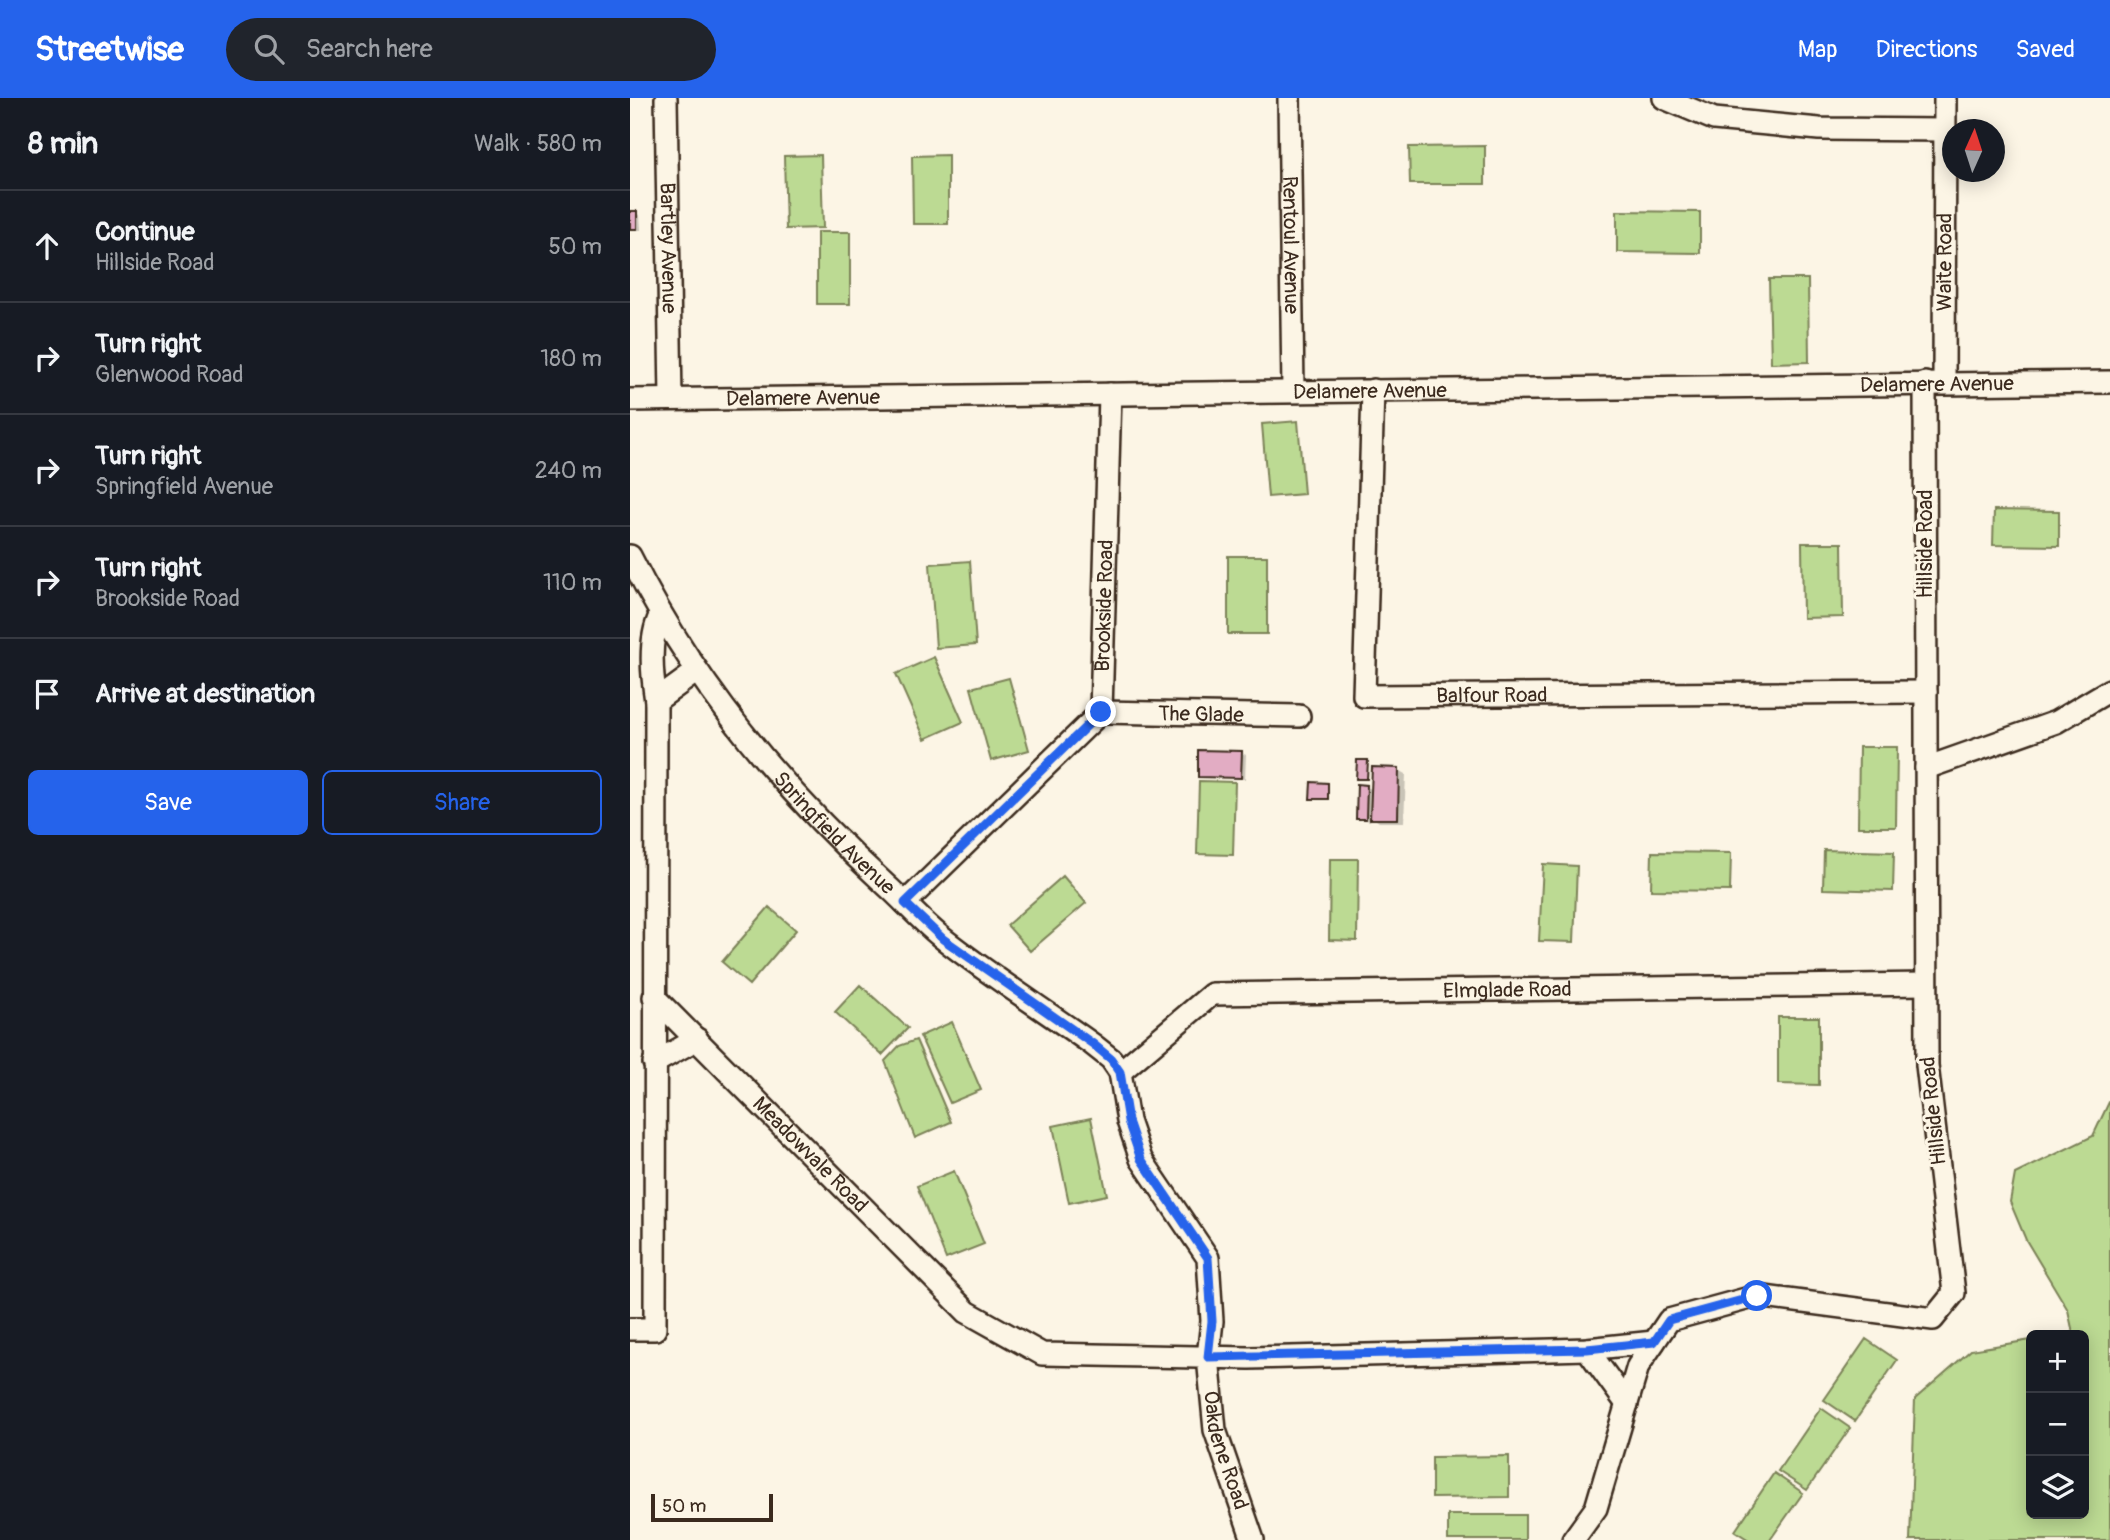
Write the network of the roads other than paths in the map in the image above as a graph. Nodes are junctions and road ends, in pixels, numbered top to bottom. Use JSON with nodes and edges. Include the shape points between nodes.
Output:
{"nodes":[{"id":1,"x":667,"y":98,"type":"edge"},
{"id":2,"x":1289,"y":98,"type":"edge"},
{"id":3,"x":1664,"y":98,"type":"edge"},
{"id":4,"x":1945,"y":98,"type":"edge"},
{"id":5,"x":1945,"y":119,"type":"edge"},
{"id":6,"x":1942,"y":130,"type":"edge"},
{"id":7,"x":1943,"y":182,"type":"edge"},
{"id":8,"x":2110,"y":382,"type":"edge"},
{"id":9,"x":1934,"y":383,"type":"junction"},
{"id":10,"x":1373,"y":390,"type":"junction"},
{"id":11,"x":1293,"y":391,"type":"junction"},
{"id":12,"x":1110,"y":394,"type":"junction"},
{"id":13,"x":671,"y":399,"type":"junction"},
{"id":14,"x":630,"y":400,"type":"edge"},
{"id":15,"x":630,"y":556,"type":"edge"},
{"id":16,"x":660,"y":616,"type":"junction"},
{"id":17,"x":697,"y":671,"type":"junction"},
{"id":18,"x":2110,"y":690,"type":"edge"},
{"id":19,"x":1926,"y":692,"type":"junction"},
{"id":20,"x":656,"y":701,"type":"junction"},
{"id":21,"x":1101,"y":712,"type":"junction"},
{"id":22,"x":1299,"y":716,"type":"dead end"},
{"id":23,"x":1926,"y":768,"type":"junction"},
{"id":24,"x":905,"y":903,"type":"junction"},
{"id":25,"x":1925,"y":984,"type":"junction"},
{"id":26,"x":654,"y":997,"type":"junction"},
{"id":27,"x":696,"y":1039,"type":"junction"},
{"id":28,"x":654,"y":1063,"type":"junction"},
{"id":29,"x":1120,"y":1072,"type":"junction"},
{"id":30,"x":630,"y":1329,"type":"edge"},
{"id":31,"x":1654,"y":1342,"type":"junction"},
{"id":32,"x":1587,"y":1349,"type":"junction"},
{"id":33,"x":1208,"y":1357,"type":"junction"},
{"id":34,"x":1627,"y":1404,"type":"junction"},
{"id":35,"x":1253,"y":1540,"type":"edge"},
{"id":36,"x":1573,"y":1540,"type":"edge"}],
"edges":[{"from":1,"to":13,"type":"street","name":"Bartley Avenue"},
{"from":2,"to":11,"type":"street","name":"Rentoul Avenue"},
{"from":3,"to":6,"type":"street","via":[[1714,119],[1819,129]]},
{"from":4,"to":5,"type":"street","name":"Waite Road"},
{"from":7,"to":9,"type":"street","name":"Waite Road"},
{"from":8,"to":9,"type":"street","name":"Delamere Avenue"},
{"from":9,"to":10,"type":"street","name":"Delamere Avenue"},
{"from":9,"to":19,"type":"street","name":"Hillside Road"},
{"from":10,"to":11,"type":"street","name":"Delamere Avenue"},
{"from":10,"to":19,"type":"street","name":"Balfour Road","via":[[1364,696]]},
{"from":11,"to":12,"type":"street","name":"Delamere Avenue"},
{"from":12,"to":13,"type":"street","name":"Delamere Avenue"},
{"from":12,"to":21,"type":"street","name":"Brookside Road"},
{"from":13,"to":14,"type":"street","name":"Delamere Avenue"},
{"from":15,"to":16,"type":"street","name":"Springfield Avenue"},
{"from":16,"to":17,"type":"street","name":"Springfield Avenue"},
{"from":16,"to":20,"type":"street","via":[[654,649]]},
{"from":17,"to":20,"type":"street"},
{"from":17,"to":24,"type":"street","name":"Springfield Avenue","via":[[779,779]]},
{"from":18,"to":23,"type":"street","via":[[2056,722]]},
{"from":19,"to":23,"type":"street","name":"Hillside Road"},
{"from":20,"to":26,"type":"street"},
{"from":21,"to":22,"type":"street","name":"The Glade"},
{"from":21,"to":24,"type":"street"},
{"from":23,"to":25,"type":"street","name":"Hillside Road"},
{"from":24,"to":29,"type":"street","name":"Springfield Avenue","via":[[943,939],[1093,1044]]},
{"from":25,"to":29,"type":"street","name":"Elmglade Road","via":[[1212,994]]},
{"from":25,"to":31,"type":"street","name":"Hillside Road","via":[[1927,1066],[1954,1293],[1933,1319],[1757,1296],[1669,1320]]},
{"from":26,"to":27,"type":"street","name":"Meadowvale Road"},
{"from":26,"to":28,"type":"street"},
{"from":27,"to":28,"type":"street"},
{"from":27,"to":33,"type":"street","name":"Meadowvale Road","via":[[967,1312],[1042,1354]]},
{"from":28,"to":30,"type":"street","via":[[655,1329]]},
{"from":29,"to":33,"type":"street","via":[[1128,1121],[1141,1159],[1208,1258],[1212,1321]]},
{"from":31,"to":32,"type":"street","name":"Meadowvale Road"},
{"from":31,"to":34,"type":"street","name":"Hillside Road","via":[[1638,1366]]},
{"from":32,"to":33,"type":"street","name":"Meadowvale Road"},
{"from":32,"to":34,"type":"street"},
{"from":33,"to":35,"type":"street","name":"Oakdene Road","via":[[1215,1430]]},
{"from":34,"to":36,"type":"street","name":"Hillside Road","via":[[1596,1508]]}]}
